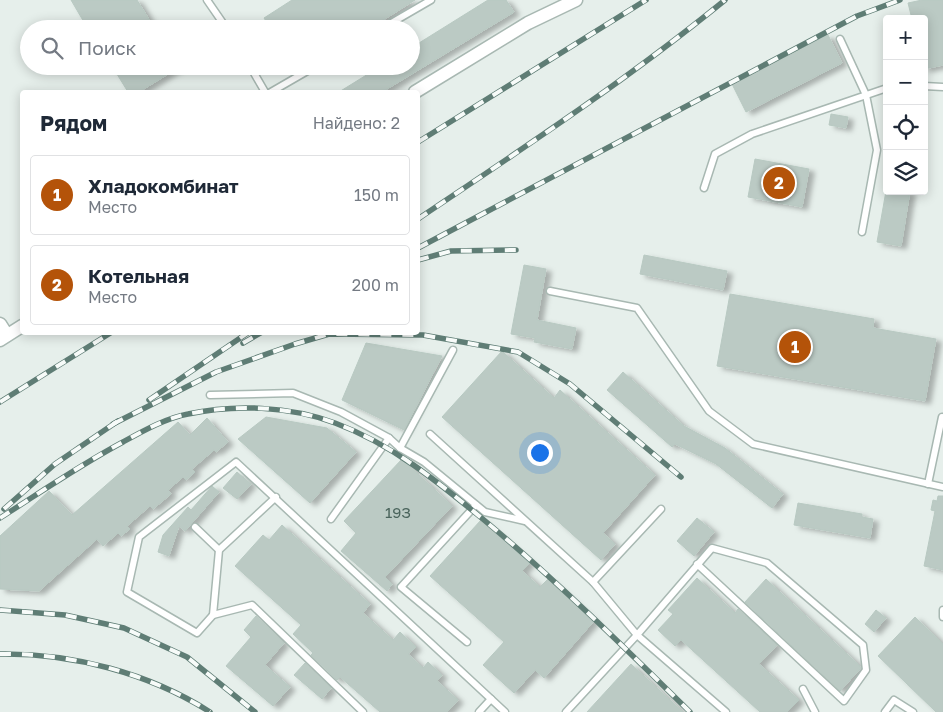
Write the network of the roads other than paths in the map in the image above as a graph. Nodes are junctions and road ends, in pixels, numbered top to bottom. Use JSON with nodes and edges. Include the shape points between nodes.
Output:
{"nodes":[{"id":1,"x":207,"y":0,"type":"edge"},
{"id":2,"x":431,"y":0,"type":"edge"},
{"id":3,"x":576,"y":0,"type":"edge"},
{"id":4,"x":221,"y":20,"type":"edge"},
{"id":5,"x":397,"y":20,"type":"edge"},
{"id":6,"x":840,"y":39,"type":"dead end"},
{"id":7,"x":255,"y":75,"type":"edge"},
{"id":8,"x":300,"y":75,"type":"edge"},
{"id":9,"x":928,"y":86,"type":"edge"},
{"id":10,"x":943,"y":87,"type":"edge"},
{"id":11,"x":883,"y":89,"type":"edge"},
{"id":12,"x":264,"y":90,"type":"edge"},
{"id":13,"x":274,"y":90,"type":"edge"},
{"id":14,"x":418,"y":90,"type":"edge"},
{"id":15,"x":866,"y":95,"type":"junction"},
{"id":16,"x":704,"y":188,"type":"dead end"},
{"id":17,"x":862,"y":232,"type":"dead end"},
{"id":18,"x":550,"y":291,"type":"dead end"},
{"id":19,"x":20,"y":327,"type":"edge"},
{"id":20,"x":2,"y":333,"type":"edge"},
{"id":21,"x":453,"y":350,"type":"dead end"},
{"id":22,"x":210,"y":395,"type":"dead end"},
{"id":23,"x":942,"y":417,"type":"dead end"},
{"id":24,"x":430,"y":434,"type":"dead end"},
{"id":25,"x":389,"y":438,"type":"junction"},
{"id":26,"x":400,"y":448,"type":"junction"},
{"id":27,"x":928,"y":484,"type":"junction"},
{"id":28,"x":943,"y":487,"type":"edge"},
{"id":29,"x":276,"y":497,"type":"junction"},
{"id":30,"x":476,"y":505,"type":"junction"},
{"id":31,"x":661,"y":509,"type":"dead end"},
{"id":32,"x":331,"y":519,"type":"dead end"},
{"id":33,"x":525,"y":521,"type":"junction"},
{"id":34,"x":195,"y":527,"type":"dead end"},
{"id":35,"x":219,"y":550,"type":"junction"},
{"id":36,"x":697,"y":564,"type":"junction"},
{"id":37,"x":593,"y":582,"type":"junction"},
{"id":38,"x":943,"y":610,"type":"edge"},
{"id":39,"x":213,"y":615,"type":"junction"},
{"id":40,"x":943,"y":617,"type":"edge"},
{"id":41,"x":637,"y":634,"type":"junction"},
{"id":42,"x":467,"y":642,"type":"dead end"},
{"id":43,"x":803,"y":689,"type":"dead end"},
{"id":44,"x":491,"y":699,"type":"junction"},
{"id":45,"x":363,"y":712,"type":"edge"},
{"id":46,"x":479,"y":712,"type":"edge"},
{"id":47,"x":505,"y":712,"type":"edge"},
{"id":48,"x":566,"y":712,"type":"edge"},
{"id":49,"x":726,"y":712,"type":"edge"},
{"id":50,"x":814,"y":712,"type":"edge"},
{"id":51,"x":885,"y":712,"type":"edge"},
{"id":52,"x":913,"y":712,"type":"edge"}],
"edges":[{"from":1,"to":4,"type":"lane"},
{"from":2,"to":5,"type":"lane"},
{"from":3,"to":14,"type":"street","via":[[528,23]]},
{"from":6,"to":15,"type":"lane"},
{"from":7,"to":12,"type":"lane"},
{"from":8,"to":13,"type":"lane"},
{"from":9,"to":10,"type":"lane"},
{"from":11,"to":15,"type":"lane"},
{"from":15,"to":16,"type":"lane","via":[[752,134],[714,154]]},
{"from":15,"to":17,"type":"lane","via":[[877,150]]},
{"from":18,"to":27,"type":"lane","via":[[637,308],[709,411],[753,444]]},
{"from":19,"to":20,"type":"street"},
{"from":21,"to":26,"type":"lane"},
{"from":22,"to":25,"type":"lane","via":[[293,393],[341,412]]},
{"from":23,"to":27,"type":"lane"},
{"from":24,"to":33,"type":"lane"},
{"from":25,"to":26,"type":"lane"},
{"from":25,"to":32,"type":"lane"},
{"from":26,"to":30,"type":"lane","via":[[424,462]]},
{"from":27,"to":28,"type":"lane"},
{"from":29,"to":35,"type":"lane"},
{"from":29,"to":39,"type":"lane","via":[[236,462],[139,537],[127,592],[196,633]]},
{"from":29,"to":44,"type":"lane"},
{"from":30,"to":33,"type":"lane","via":[[485,512]]},
{"from":30,"to":42,"type":"lane","via":[[402,587]]},
{"from":31,"to":37,"type":"lane"},
{"from":33,"to":37,"type":"lane"},
{"from":34,"to":35,"type":"lane"},
{"from":35,"to":39,"type":"lane"},
{"from":36,"to":36,"type":"lane","via":[[712,548],[767,563],[863,645],[866,670],[844,700]]},
{"from":36,"to":41,"type":"lane"},
{"from":37,"to":41,"type":"lane"},
{"from":38,"to":40,"type":"lane"},
{"from":39,"to":45,"type":"lane","via":[[252,605]]},
{"from":41,"to":48,"type":"lane"},
{"from":41,"to":49,"type":"lane"},
{"from":43,"to":50,"type":"lane"},
{"from":44,"to":46,"type":"lane"},
{"from":44,"to":47,"type":"lane"},
{"from":51,"to":52,"type":"lane","via":[[894,700]]}]}
